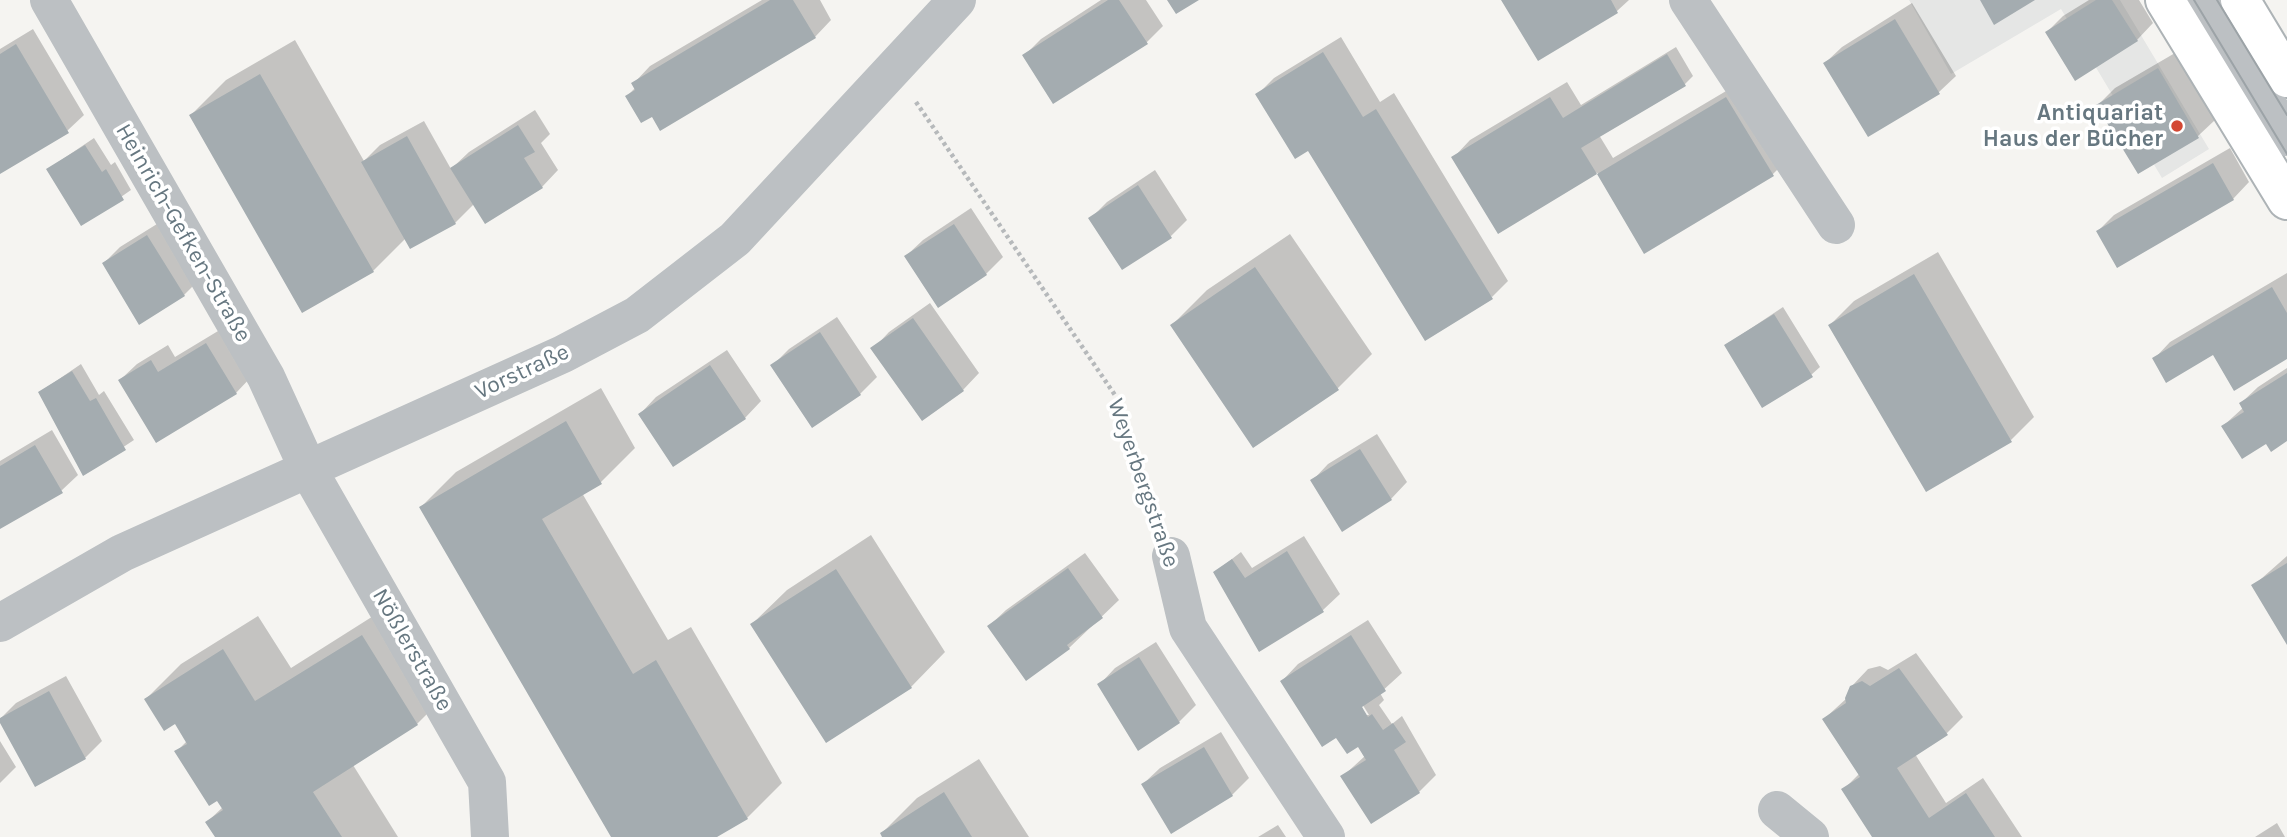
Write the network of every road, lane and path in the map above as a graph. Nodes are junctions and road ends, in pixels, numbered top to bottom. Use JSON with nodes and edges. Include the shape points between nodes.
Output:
{"nodes":[{"id":1,"x":49,"y":0,"type":"edge"},
{"id":2,"x":957,"y":0,"type":"edge"},
{"id":3,"x":1688,"y":0,"type":"edge"},
{"id":4,"x":2165,"y":0,"type":"edge"},
{"id":5,"x":2204,"y":0,"type":"edge"},
{"id":6,"x":2240,"y":0,"type":"edge"},
{"id":7,"x":893,"y":68,"type":"junction"},
{"id":8,"x":2287,"y":78,"type":"edge"},
{"id":9,"x":2287,"y":137,"type":"edge"},
{"id":10,"x":2287,"y":200,"type":"edge"},
{"id":11,"x":1836,"y":225,"type":"dead end"},
{"id":12,"x":309,"y":471,"type":"junction"},
{"id":13,"x":1171,"y":556,"type":"joint"},
{"id":14,"x":0,"y":623,"type":"edge"},
{"id":15,"x":1777,"y":810,"type":"dead end"},
{"id":16,"x":490,"y":837,"type":"edge"},
{"id":17,"x":1326,"y":837,"type":"edge"},
{"id":18,"x":1810,"y":837,"type":"edge"}],
"edges":[{"from":1,"to":12,"type":"street","name":"Heinrich-Gefken-Straße","via":[[266,377]]},
{"from":2,"to":7,"type":"street","name":"Vorstraße"},
{"from":3,"to":11,"type":"street"},
{"from":4,"to":10,"type":"main road"},
{"from":5,"to":9,"type":"street"},
{"from":6,"to":8,"type":"main road"},
{"from":7,"to":12,"type":"street","name":"Vorstraße","via":[[735,239],[637,315]]},
{"from":7,"to":13,"type":"path","name":"Weyerbergstraße","via":[[1119,401]]},
{"from":12,"to":14,"type":"street","name":"Vorstraße","via":[[122,553]]},
{"from":12,"to":16,"type":"street","name":"Nößlerstraße","via":[[487,782]]},
{"from":13,"to":17,"type":"street","name":"Weyerbergstraße","via":[[1188,628]]},
{"from":15,"to":18,"type":"street"}]}
